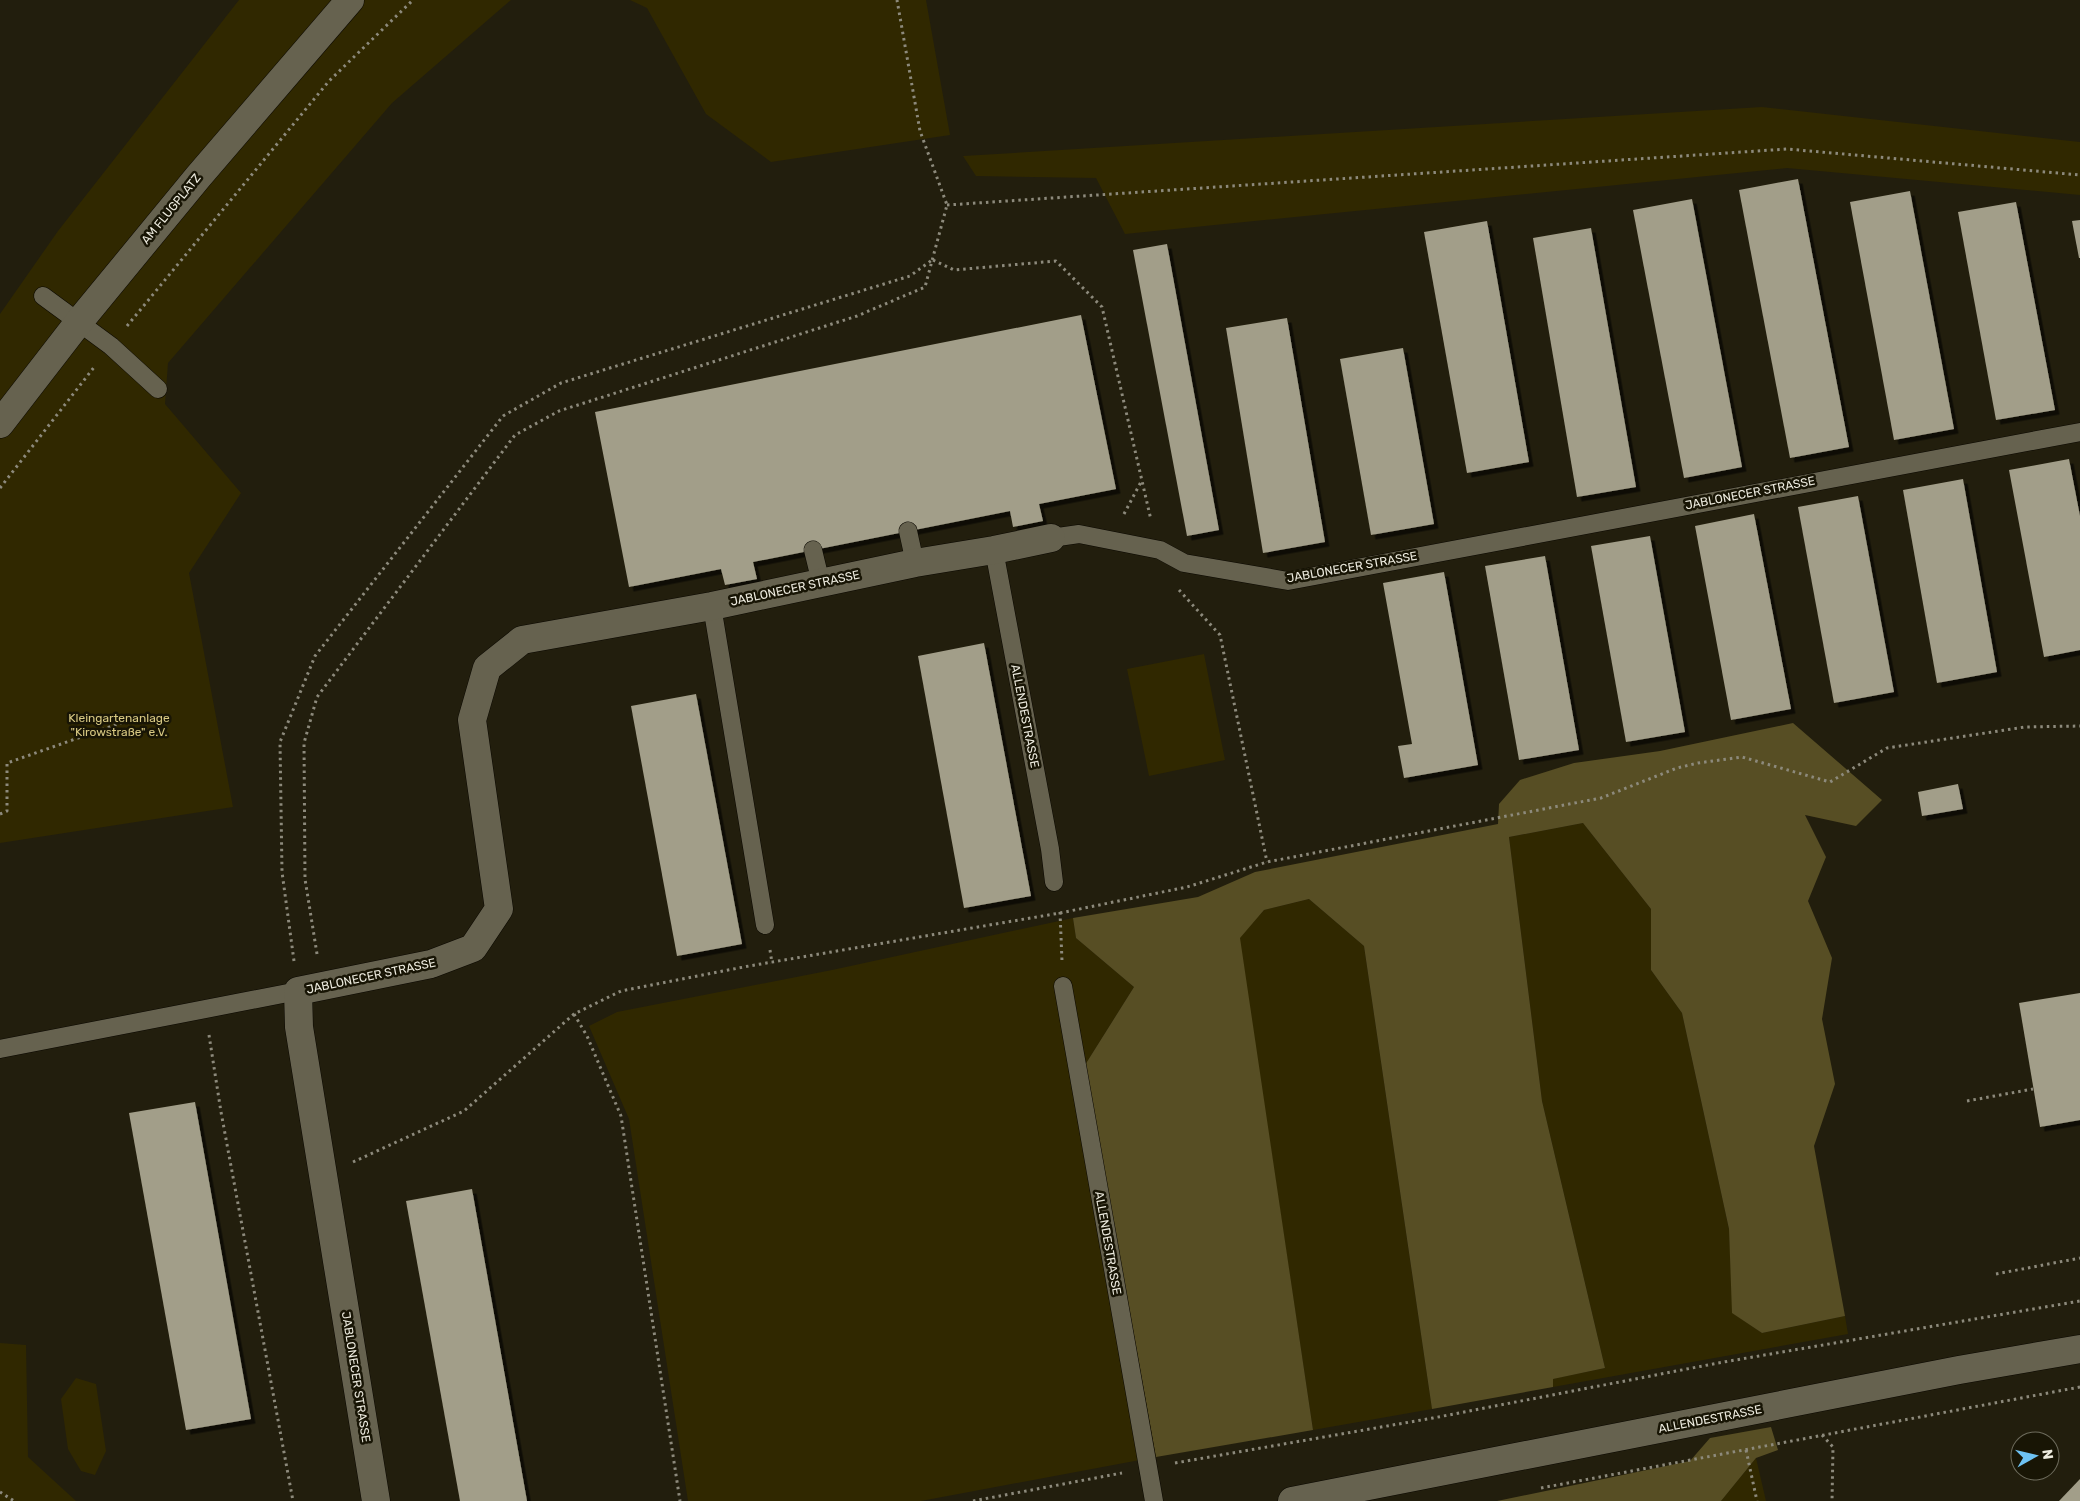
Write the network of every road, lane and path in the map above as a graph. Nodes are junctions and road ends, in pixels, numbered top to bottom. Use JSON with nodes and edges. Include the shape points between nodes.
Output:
{"nodes":[{"id":1,"x":350,"y":0,"type":"edge"},
{"id":2,"x":413,"y":0,"type":"edge"},
{"id":3,"x":897,"y":0,"type":"edge"},
{"id":4,"x":2080,"y":175,"type":"edge"},
{"id":5,"x":947,"y":204,"type":"junction"},
{"id":6,"x":933,"y":260,"type":"junction"},
{"id":7,"x":43,"y":296,"type":"dead end"},
{"id":8,"x":78,"y":323,"type":"junction"},
{"id":9,"x":111,"y":346,"type":"junction"},
{"id":10,"x":158,"y":389,"type":"dead end"},
{"id":11,"x":0,"y":424,"type":"edge"},
{"id":12,"x":2080,"y":432,"type":"edge"},
{"id":13,"x":1142,"y":479,"type":"junction"},
{"id":14,"x":0,"y":488,"type":"edge"},
{"id":15,"x":908,"y":531,"type":"dead end"},
{"id":16,"x":1051,"y":538,"type":"joint"},
{"id":17,"x":1110,"y":541,"type":"junction"},
{"id":18,"x":813,"y":550,"type":"dead end"},
{"id":19,"x":994,"y":550,"type":"junction"},
{"id":20,"x":1160,"y":550,"type":"junction"},
{"id":21,"x":915,"y":563,"type":"junction"},
{"id":22,"x":821,"y":583,"type":"junction"},
{"id":23,"x":712,"y":606,"type":"junction"},
{"id":24,"x":138,"y":717,"type":"dead end"},
{"id":25,"x":2080,"y":726,"type":"edge"},
{"id":26,"x":0,"y":814,"type":"edge"},
{"id":27,"x":1267,"y":862,"type":"junction"},
{"id":28,"x":1054,"y":882,"type":"dead end"},
{"id":29,"x":1060,"y":913,"type":"junction"},
{"id":30,"x":765,"y":925,"type":"dead end"},
{"id":31,"x":1063,"y":986,"type":"joint"},
{"id":32,"x":310,"y":989,"type":"junction"},
{"id":33,"x":205,"y":1010,"type":"junction"},
{"id":34,"x":574,"y":1014,"type":"junction"},
{"id":35,"x":0,"y":1049,"type":"edge"},
{"id":36,"x":2033,"y":1089,"type":"dead end"},
{"id":37,"x":1966,"y":1101,"type":"dead end"},
{"id":38,"x":323,"y":1171,"type":"junction"},
{"id":39,"x":2080,"y":1258,"type":"edge"},
{"id":40,"x":1996,"y":1274,"type":"dead end"},
{"id":41,"x":2080,"y":1301,"type":"edge"},
{"id":42,"x":2080,"y":1349,"type":"edge"},
{"id":43,"x":2080,"y":1387,"type":"edge"},
{"id":44,"x":1816,"y":1398,"type":"junction"},
{"id":45,"x":1737,"y":1413,"type":"junction"},
{"id":46,"x":1822,"y":1436,"type":"junction"},
{"id":47,"x":1746,"y":1450,"type":"junction"},
{"id":48,"x":1148,"y":1468,"type":"junction"},
{"id":49,"x":1534,"y":1489,"type":"dead end"},
{"id":50,"x":0,"y":1492,"type":"edge"},
{"id":51,"x":4,"y":1495,"type":"junction"},
{"id":52,"x":1341,"y":1497,"type":"edge"},
{"id":53,"x":9,"y":1501,"type":"edge"},
{"id":54,"x":14,"y":1501,"type":"edge"},
{"id":55,"x":292,"y":1501,"type":"edge"},
{"id":56,"x":376,"y":1501,"type":"edge"},
{"id":57,"x":680,"y":1501,"type":"edge"},
{"id":58,"x":973,"y":1501,"type":"edge"},
{"id":59,"x":1154,"y":1501,"type":"edge"},
{"id":60,"x":1292,"y":1501,"type":"edge"},
{"id":61,"x":1757,"y":1501,"type":"edge"},
{"id":62,"x":1832,"y":1501,"type":"edge"}],
"edges":[{"from":1,"to":8,"type":"street","name":"AM FLUGPLATZ"},
{"from":2,"to":9,"type":"path","via":[[328,81]]},
{"from":3,"to":5,"type":"path","via":[[920,131]]},
{"from":4,"to":5,"type":"path","via":[[1787,149]]},
{"from":5,"to":6,"type":"path"},
{"from":6,"to":13,"type":"path","via":[[954,270],[1056,261],[1102,307]]},
{"from":6,"to":32,"type":"path","via":[[925,287],[857,316],[559,411],[515,436],[317,697],[304,742]]},
{"from":6,"to":32,"type":"path","via":[[910,276],[561,383],[504,416],[315,656],[280,742],[282,872]]},
{"from":7,"to":8,"type":"lane"},
{"from":8,"to":9,"type":"lane"},
{"from":8,"to":11,"type":"street","name":"AM FLUGPLATZ"},
{"from":9,"to":10,"type":"lane"},
{"from":9,"to":14,"type":"path"},
{"from":12,"to":20,"type":"lane","name":"JABLONECER STRASSE","via":[[1288,581],[1184,563]]},
{"from":13,"to":17,"type":"path"},
{"from":13,"to":20,"type":"path"},
{"from":15,"to":21,"type":"lane"},
{"from":16,"to":17,"type":"lane","name":"JABLONECER STRASSE","via":[[1079,534]]},
{"from":16,"to":19,"type":"street","name":"JABLONECER STRASSE"},
{"from":17,"to":20,"type":"lane","name":"JABLONECER STRASSE"},
{"from":18,"to":22,"type":"lane"},
{"from":19,"to":21,"type":"street","name":"JABLONECER STRASSE"},
{"from":19,"to":28,"type":"lane","name":"ALLENDESTRASSE"},
{"from":20,"to":27,"type":"path","via":[[1169,578],[1220,635]]},
{"from":21,"to":22,"type":"street","name":"JABLONECER STRASSE"},
{"from":22,"to":23,"type":"street","name":"JABLONECER STRASSE"},
{"from":23,"to":30,"type":"lane"},
{"from":23,"to":32,"type":"street","name":"JABLONECER STRASSE","via":[[522,640],[487,668],[472,720],[499,909],[473,948],[431,964]]},
{"from":24,"to":26,"type":"path","via":[[7,763],[8,811]]},
{"from":25,"to":27,"type":"path","via":[[2025,727],[1887,748],[1830,782],[1742,756],[1698,763],[1601,798]]},
{"from":27,"to":29,"type":"path","via":[[1187,887]]},
{"from":29,"to":31,"type":"path"},
{"from":29,"to":34,"type":"path","via":[[622,991]]},
{"from":31,"to":48,"type":"lane","name":"ALLENDESTRASSE"},
{"from":32,"to":33,"type":"lane"},
{"from":32,"to":38,"type":"street","name":"JABLONECER STRASSE","via":[[299,1027]]},
{"from":33,"to":35,"type":"lane"},
{"from":33,"to":55,"type":"path"},
{"from":34,"to":38,"type":"path","via":[[464,1110],[356,1161]]},
{"from":34,"to":57,"type":"path","via":[[587,1036],[621,1116]]},
{"from":36,"to":37,"type":"path"},
{"from":38,"to":56,"type":"street","name":"JABLONECER STRASSE"},
{"from":39,"to":40,"type":"path"},
{"from":41,"to":48,"type":"path"},
{"from":42,"to":44,"type":"street","name":"ALLENDESTRASSE"},
{"from":43,"to":46,"type":"path"},
{"from":44,"to":45,"type":"street","name":"ALLENDESTRASSE"},
{"from":44,"to":46,"type":"path"},
{"from":45,"to":47,"type":"path"},
{"from":45,"to":52,"type":"street","name":"ALLENDESTRASSE"},
{"from":46,"to":47,"type":"path"},
{"from":46,"to":62,"type":"path","via":[[1834,1447]]},
{"from":47,"to":49,"type":"path"},
{"from":47,"to":61,"type":"path"},
{"from":48,"to":58,"type":"path"},
{"from":48,"to":59,"type":"lane","name":"ALLENDESTRASSE"},
{"from":50,"to":51,"type":"path"},
{"from":51,"to":53,"type":"path"},
{"from":51,"to":54,"type":"path"},
{"from":52,"to":60,"type":"street","name":"ALLENDESTRASSE"}]}
